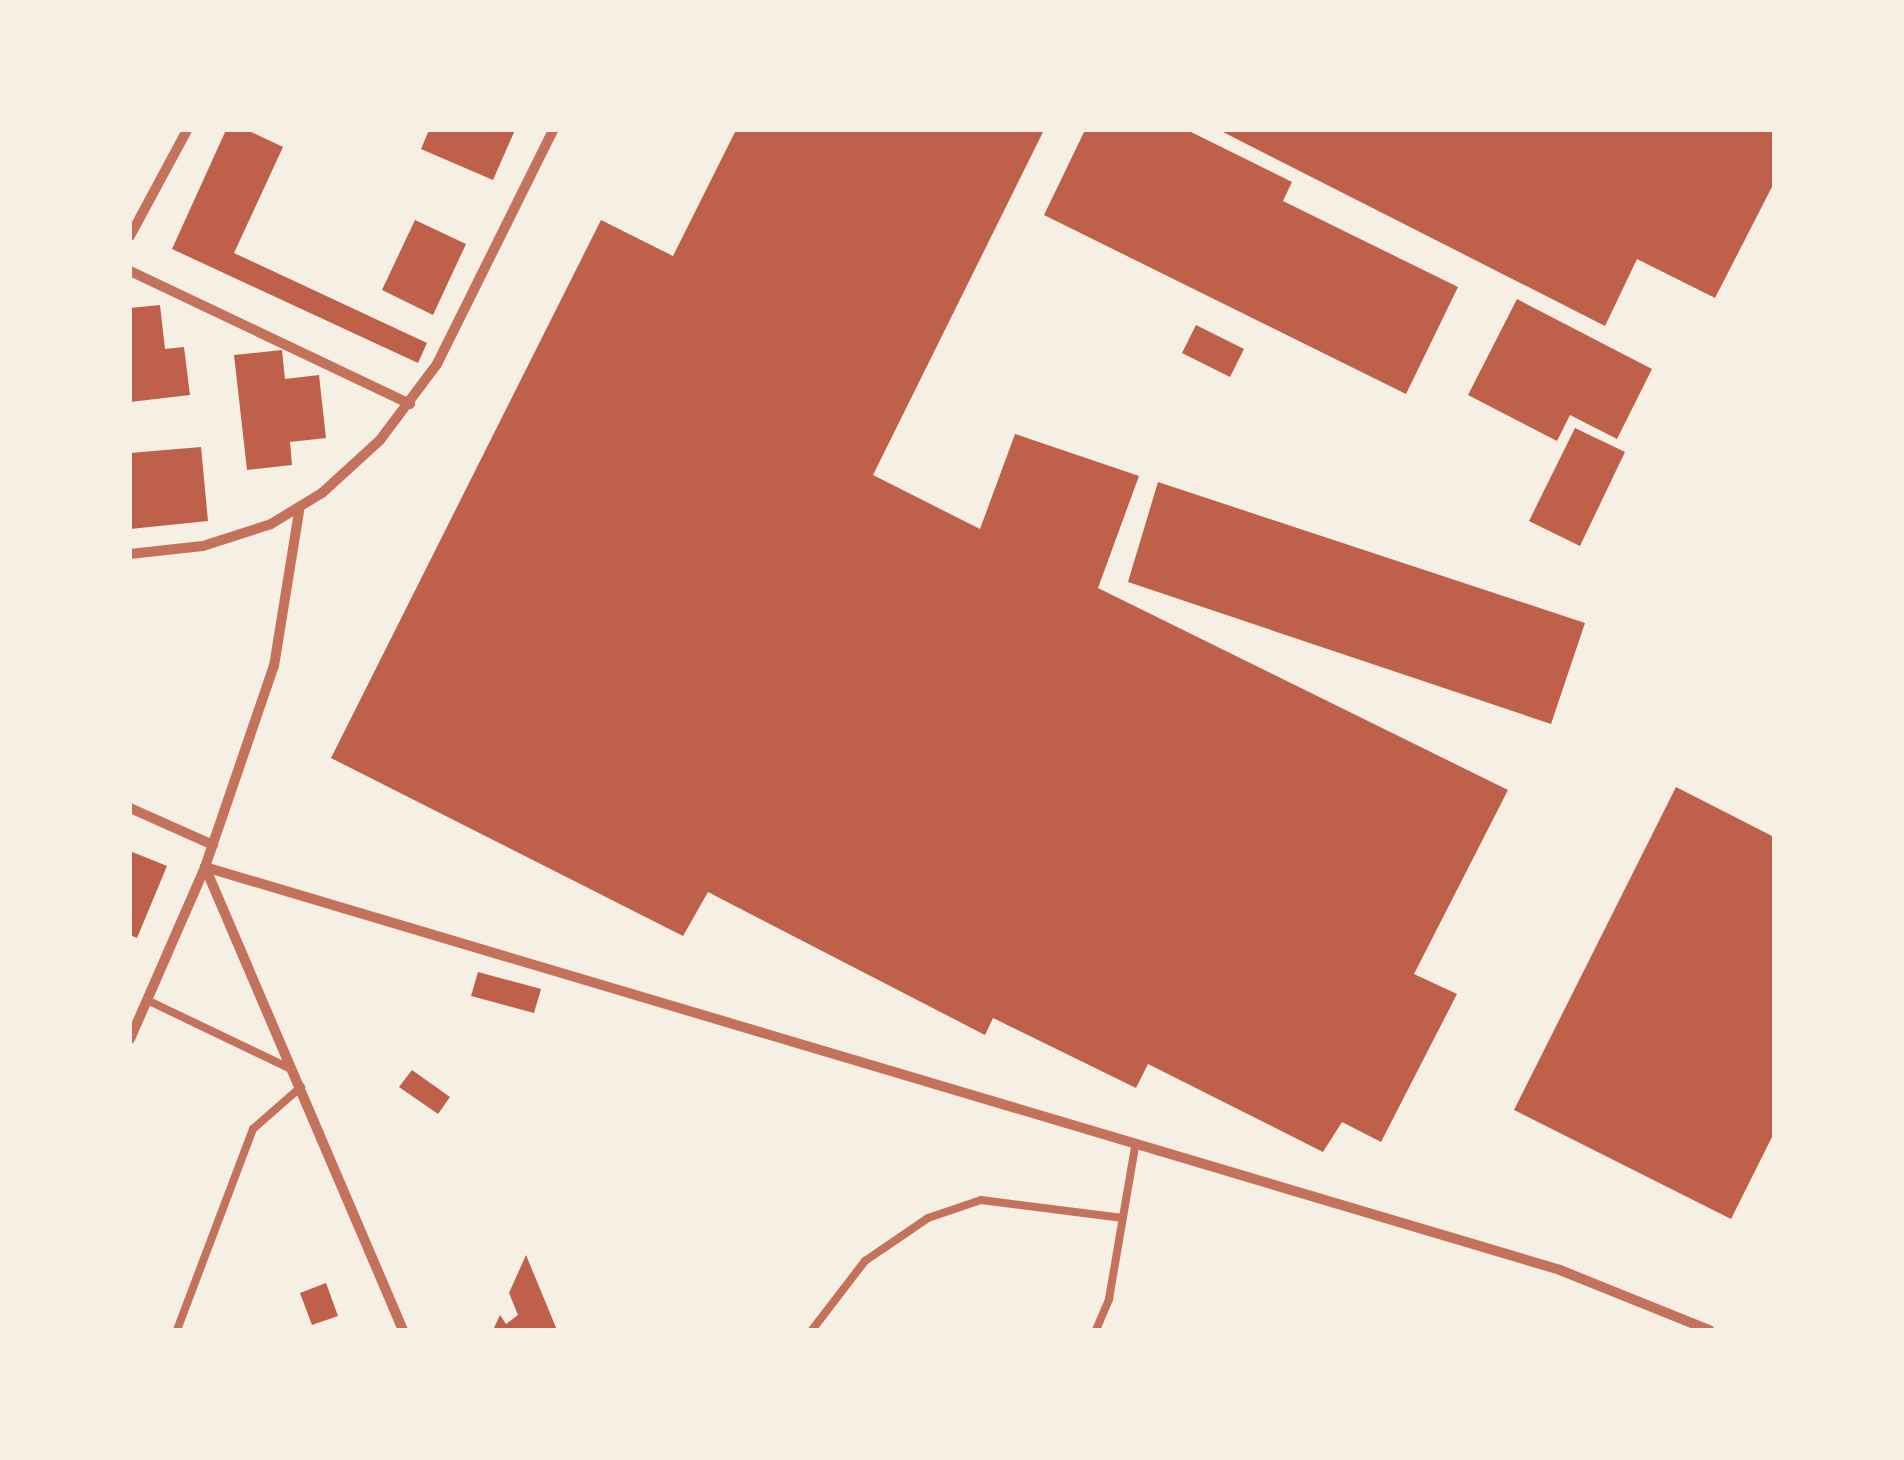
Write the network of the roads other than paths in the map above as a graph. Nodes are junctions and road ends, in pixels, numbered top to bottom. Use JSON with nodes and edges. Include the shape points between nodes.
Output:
{"nodes":[{"id":1,"x":187,"y":130,"type":"edge"},
{"id":2,"x":554,"y":130,"type":"edge"},
{"id":3,"x":130,"y":236,"type":"edge"},
{"id":4,"x":130,"y":272,"type":"edge"},
{"id":5,"x":410,"y":404,"type":"junction"},
{"id":6,"x":299,"y":511,"type":"junction"},
{"id":7,"x":130,"y":554,"type":"edge"},
{"id":8,"x":130,"y":808,"type":"edge"},
{"id":9,"x":212,"y":845,"type":"junction"},
{"id":10,"x":204,"y":867,"type":"junction"},
{"id":11,"x":147,"y":1000,"type":"junction"},
{"id":12,"x":130,"y":1039,"type":"edge"},
{"id":13,"x":291,"y":1068,"type":"junction"},
{"id":14,"x":300,"y":1087,"type":"junction"},
{"id":15,"x":1135,"y":1147,"type":"junction"},
{"id":16,"x":1123,"y":1218,"type":"junction"},
{"id":17,"x":177,"y":1330,"type":"edge"},
{"id":18,"x":403,"y":1330,"type":"edge"},
{"id":19,"x":812,"y":1330,"type":"edge"},
{"id":20,"x":1096,"y":1330,"type":"edge"},
{"id":21,"x":1708,"y":1330,"type":"edge"}],
"edges":[{"from":1,"to":3,"type":"street"},
{"from":2,"to":5,"type":"street","via":[[437,364]]},
{"from":4,"to":5,"type":"street"},
{"from":5,"to":6,"type":"street","via":[[380,440]]},
{"from":6,"to":7,"type":"street","via":[[223,541]]},
{"from":6,"to":9,"type":"street","via":[[281,644]]},
{"from":8,"to":9,"type":"street"},
{"from":9,"to":10,"type":"street"},
{"from":10,"to":11,"type":"street"},
{"from":10,"to":13,"type":"street"},
{"from":10,"to":15,"type":"street"},
{"from":11,"to":12,"type":"street"},
{"from":11,"to":13,"type":"lane"},
{"from":13,"to":14,"type":"street"},
{"from":14,"to":17,"type":"lane","via":[[254,1129]]},
{"from":14,"to":18,"type":"street"},
{"from":15,"to":16,"type":"lane"},
{"from":15,"to":21,"type":"street","via":[[1560,1270]]},
{"from":16,"to":19,"type":"lane","via":[[982,1200],[928,1218],[865,1261]]},
{"from":16,"to":20,"type":"lane","via":[[1109,1299]]}]}
